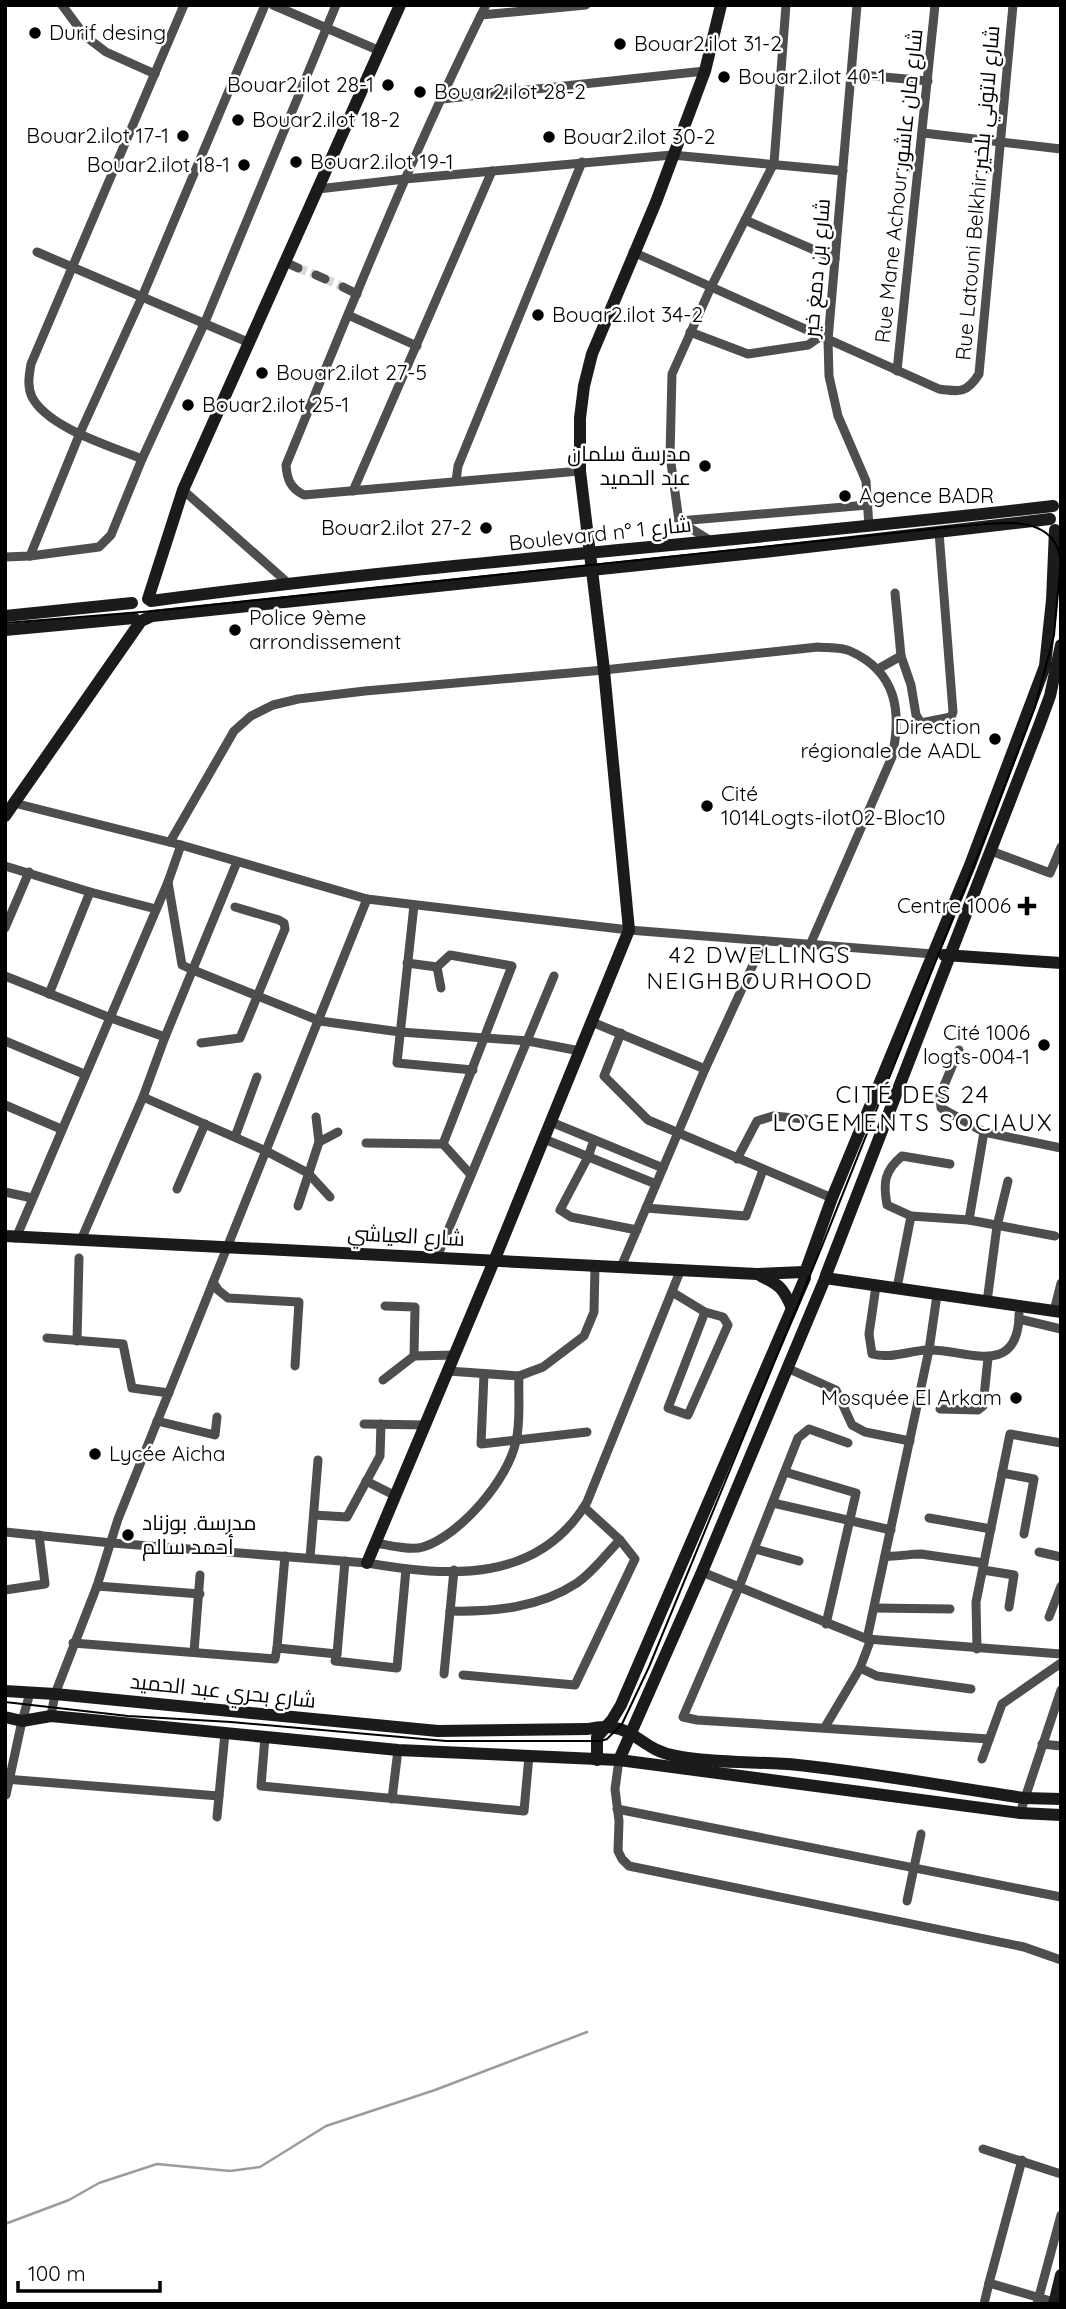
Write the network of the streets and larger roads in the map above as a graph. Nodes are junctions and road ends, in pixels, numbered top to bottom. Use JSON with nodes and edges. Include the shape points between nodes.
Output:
{"nodes":[{"id":1,"x":62,"y":5,"type":"edge"},
{"id":2,"x":184,"y":5,"type":"edge"},
{"id":3,"x":265,"y":5,"type":"edge"},
{"id":4,"x":273,"y":5,"type":"edge"},
{"id":5,"x":336,"y":5,"type":"edge"},
{"id":6,"x":400,"y":5,"type":"edge"},
{"id":7,"x":486,"y":5,"type":"edge"},
{"id":8,"x":586,"y":5,"type":"edge"},
{"id":9,"x":721,"y":5,"type":"edge"},
{"id":10,"x":786,"y":5,"type":"edge"},
{"id":11,"x":857,"y":5,"type":"edge"},
{"id":12,"x":935,"y":5,"type":"edge"},
{"id":13,"x":1013,"y":5,"type":"edge"},
{"id":14,"x":481,"y":15,"type":"junction"},
{"id":15,"x":328,"y":28,"type":"junction"},
{"id":16,"x":380,"y":51,"type":"junction"},
{"id":17,"x":705,"y":71,"type":"junction"},
{"id":18,"x":155,"y":74,"type":"junction"},
{"id":19,"x":851,"y":74,"type":"junction"},
{"id":20,"x":928,"y":81,"type":"junction"},
{"id":21,"x":442,"y":99,"type":"junction"},
{"id":22,"x":923,"y":133,"type":"junction"},
{"id":23,"x":1000,"y":141,"type":"junction"},
{"id":24,"x":1061,"y":149,"type":"edge"},
{"id":25,"x":672,"y":155,"type":"junction"},
{"id":26,"x":582,"y":162,"type":"junction"},
{"id":27,"x":774,"y":163,"type":"junction"},
{"id":28,"x":492,"y":171,"type":"junction"},
{"id":29,"x":843,"y":171,"type":"junction"},
{"id":30,"x":405,"y":179,"type":"junction"},
{"id":31,"x":318,"y":189,"type":"junction"},
{"id":32,"x":745,"y":220,"type":"junction"},
{"id":33,"x":37,"y":252,"type":"dead end"},
{"id":34,"x":633,"y":252,"type":"junction"},
{"id":35,"x":835,"y":259,"type":"junction"},
{"id":36,"x":285,"y":262,"type":"junction"},
{"id":37,"x":71,"y":268,"type":"junction"},
{"id":38,"x":298,"y":268,"type":"tunnel mouth"},
{"id":39,"x":343,"y":287,"type":"tunnel mouth"},
{"id":40,"x":711,"y":287,"type":"junction"},
{"id":41,"x":357,"y":294,"type":"junction"},
{"id":42,"x":142,"y":298,"type":"junction"},
{"id":43,"x":348,"y":316,"type":"junction"},
{"id":44,"x":205,"y":322,"type":"junction"},
{"id":45,"x":690,"y":331,"type":"junction"},
{"id":46,"x":824,"y":338,"type":"junction"},
{"id":47,"x":250,"y":343,"type":"junction"},
{"id":48,"x":417,"y":346,"type":"junction"},
{"id":49,"x":897,"y":371,"type":"junction"},
{"id":50,"x":80,"y":433,"type":"junction"},
{"id":51,"x":142,"y":459,"type":"junction"},
{"id":52,"x":580,"y":471,"type":"junction"},
{"id":53,"x":456,"y":481,"type":"junction"},
{"id":54,"x":183,"y":491,"type":"junction"},
{"id":55,"x":353,"y":491,"type":"junction"},
{"id":56,"x":867,"y":505,"type":"junction"},
{"id":57,"x":1056,"y":518,"type":"edge"},
{"id":58,"x":680,"y":521,"type":"junction"},
{"id":59,"x":869,"y":527,"type":"junction"},
{"id":60,"x":939,"y":532,"type":"junction"},
{"id":61,"x":712,"y":542,"type":"junction"},
{"id":62,"x":591,"y":552,"type":"junction"},
{"id":63,"x":30,"y":556,"type":"junction"},
{"id":64,"x":5,"y":557,"type":"edge"},
{"id":65,"x":593,"y":569,"type":"junction"},
{"id":66,"x":288,"y":583,"type":"junction"},
{"id":67,"x":895,"y":593,"type":"dead end"},
{"id":68,"x":149,"y":600,"type":"junction"},
{"id":69,"x":132,"y":603,"type":"junction"},
{"id":70,"x":5,"y":616,"type":"edge"},
{"id":71,"x":143,"y":618,"type":"junction"},
{"id":72,"x":5,"y":630,"type":"edge"},
{"id":73,"x":1060,"y":653,"type":"edge"},
{"id":74,"x":901,"y":656,"type":"junction"},
{"id":75,"x":878,"y":669,"type":"junction"},
{"id":76,"x":604,"y":670,"type":"junction"},
{"id":77,"x":8,"y":810,"type":"edge"},
{"id":78,"x":170,"y":842,"type":"junction"},
{"id":79,"x":181,"y":845,"type":"junction"},
{"id":80,"x":1061,"y":848,"type":"edge"},
{"id":81,"x":991,"y":851,"type":"junction"},
{"id":82,"x":237,"y":862,"type":"junction"},
{"id":83,"x":5,"y":866,"type":"edge"},
{"id":84,"x":29,"y":872,"type":"junction"},
{"id":85,"x":168,"y":882,"type":"junction"},
{"id":86,"x":90,"y":892,"type":"junction"},
{"id":87,"x":367,"y":899,"type":"junction"},
{"id":88,"x":414,"y":905,"type":"junction"},
{"id":89,"x":234,"y":907,"type":"dead end"},
{"id":90,"x":156,"y":909,"type":"junction"},
{"id":91,"x":5,"y":928,"type":"edge"},
{"id":92,"x":629,"y":930,"type":"junction"},
{"id":93,"x":764,"y":941,"type":"junction"},
{"id":94,"x":810,"y":945,"type":"junction"},
{"id":95,"x":933,"y":954,"type":"junction"},
{"id":96,"x":951,"y":955,"type":"junction"},
{"id":97,"x":1060,"y":961,"type":"edge"},
{"id":98,"x":407,"y":963,"type":"junction"},
{"id":99,"x":437,"y":967,"type":"junction"},
{"id":100,"x":193,"y":970,"type":"junction"},
{"id":101,"x":5,"y":976,"type":"edge"},
{"id":102,"x":554,"y":976,"type":"dead end"},
{"id":103,"x":441,"y":988,"type":"dead end"},
{"id":104,"x":49,"y":994,"type":"junction"},
{"id":105,"x":258,"y":996,"type":"junction"},
{"id":106,"x":108,"y":1017,"type":"junction"},
{"id":107,"x":320,"y":1021,"type":"junction"},
{"id":108,"x":592,"y":1022,"type":"junction"},
{"id":109,"x":400,"y":1032,"type":"junction"},
{"id":110,"x":621,"y":1033,"type":"junction"},
{"id":111,"x":165,"y":1037,"type":"junction"},
{"id":112,"x":486,"y":1038,"type":"junction"},
{"id":113,"x":5,"y":1041,"type":"edge"},
{"id":114,"x":528,"y":1041,"type":"junction"},
{"id":115,"x":201,"y":1042,"type":"dead end"},
{"id":116,"x":959,"y":1050,"type":"dead end"},
{"id":117,"x":580,"y":1051,"type":"junction"},
{"id":118,"x":705,"y":1069,"type":"junction"},
{"id":119,"x":473,"y":1070,"type":"junction"},
{"id":120,"x":84,"y":1074,"type":"junction"},
{"id":121,"x":257,"y":1077,"type":"dead end"},
{"id":122,"x":143,"y":1097,"type":"junction"},
{"id":123,"x":5,"y":1105,"type":"edge"},
{"id":124,"x":316,"y":1117,"type":"dead end"},
{"id":125,"x":805,"y":1119,"type":"dead end"},
{"id":126,"x":551,"y":1122,"type":"junction"},
{"id":127,"x":205,"y":1124,"type":"junction"},
{"id":128,"x":61,"y":1129,"type":"junction"},
{"id":129,"x":338,"y":1132,"type":"dead end"},
{"id":130,"x":984,"y":1132,"type":"junction"},
{"id":131,"x":677,"y":1134,"type":"junction"},
{"id":132,"x":235,"y":1137,"type":"junction"},
{"id":133,"x":544,"y":1139,"type":"junction"},
{"id":134,"x":594,"y":1140,"type":"junction"},
{"id":135,"x":319,"y":1142,"type":"junction"},
{"id":136,"x":366,"y":1143,"type":"dead end"},
{"id":137,"x":443,"y":1144,"type":"junction"},
{"id":138,"x":1061,"y":1148,"type":"edge"},
{"id":139,"x":266,"y":1151,"type":"junction"},
{"id":140,"x":588,"y":1157,"type":"junction"},
{"id":141,"x":737,"y":1159,"type":"junction"},
{"id":142,"x":950,"y":1164,"type":"dead end"},
{"id":143,"x":663,"y":1168,"type":"junction"},
{"id":144,"x":764,"y":1170,"type":"junction"},
{"id":145,"x":308,"y":1173,"type":"junction"},
{"id":146,"x":471,"y":1175,"type":"junction"},
{"id":147,"x":1008,"y":1181,"type":"dead end"},
{"id":148,"x":656,"y":1184,"type":"junction"},
{"id":149,"x":177,"y":1189,"type":"dead end"},
{"id":150,"x":5,"y":1192,"type":"edge"},
{"id":151,"x":330,"y":1197,"type":"dead end"},
{"id":152,"x":32,"y":1198,"type":"junction"},
{"id":153,"x":832,"y":1198,"type":"junction"},
{"id":154,"x":298,"y":1206,"type":"dead end"},
{"id":155,"x":646,"y":1208,"type":"junction"},
{"id":156,"x":911,"y":1216,"type":"junction"},
{"id":157,"x":969,"y":1220,"type":"junction"},
{"id":158,"x":997,"y":1226,"type":"junction"},
{"id":159,"x":636,"y":1230,"type":"junction"},
{"id":160,"x":1055,"y":1236,"type":"dead end"},
{"id":161,"x":11,"y":1237,"type":"edge"},
{"id":162,"x":80,"y":1240,"type":"junction"},
{"id":163,"x":228,"y":1247,"type":"junction"},
{"id":164,"x":437,"y":1257,"type":"junction"},
{"id":165,"x":79,"y":1258,"type":"dead end"},
{"id":166,"x":494,"y":1261,"type":"junction"},
{"id":167,"x":595,"y":1266,"type":"junction"},
{"id":168,"x":621,"y":1267,"type":"junction"},
{"id":169,"x":681,"y":1269,"type":"junction"},
{"id":170,"x":805,"y":1272,"type":"junction"},
{"id":171,"x":757,"y":1274,"type":"junction"},
{"id":172,"x":825,"y":1278,"type":"junction"},
{"id":173,"x":213,"y":1282,"type":"junction"},
{"id":174,"x":1061,"y":1283,"type":"edge"},
{"id":175,"x":876,"y":1286,"type":"junction"},
{"id":176,"x":897,"y":1289,"type":"junction"},
{"id":177,"x":672,"y":1292,"type":"junction"},
{"id":178,"x":937,"y":1295,"type":"junction"},
{"id":179,"x":987,"y":1302,"type":"junction"},
{"id":180,"x":385,"y":1306,"type":"dead end"},
{"id":181,"x":792,"y":1308,"type":"junction"},
{"id":182,"x":705,"y":1312,"type":"junction"},
{"id":183,"x":1057,"y":1312,"type":"edge"},
{"id":184,"x":1019,"y":1313,"type":"junction"},
{"id":185,"x":1061,"y":1329,"type":"edge"},
{"id":186,"x":47,"y":1338,"type":"dead end"},
{"id":187,"x":77,"y":1341,"type":"junction"},
{"id":188,"x":929,"y":1350,"type":"junction"},
{"id":189,"x":455,"y":1355,"type":"junction"},
{"id":190,"x":414,"y":1356,"type":"junction"},
{"id":191,"x":988,"y":1358,"type":"junction"},
{"id":192,"x":295,"y":1366,"type":"dead end"},
{"id":193,"x":787,"y":1368,"type":"junction"},
{"id":194,"x":448,"y":1371,"type":"junction"},
{"id":195,"x":484,"y":1374,"type":"junction"},
{"id":196,"x":519,"y":1376,"type":"junction"},
{"id":197,"x":383,"y":1380,"type":"dead end"},
{"id":198,"x":169,"y":1393,"type":"junction"},
{"id":199,"x":940,"y":1409,"type":"dead end"},
{"id":200,"x":217,"y":1417,"type":"dead end"},
{"id":201,"x":157,"y":1421,"type":"junction"},
{"id":202,"x":364,"y":1424,"type":"dead end"},
{"id":203,"x":381,"y":1424,"type":"junction"},
{"id":204,"x":426,"y":1425,"type":"junction"},
{"id":205,"x":587,"y":1432,"type":"dead end"},
{"id":206,"x":516,"y":1441,"type":"junction"},
{"id":207,"x":909,"y":1441,"type":"junction"},
{"id":208,"x":848,"y":1443,"type":"dead end"},
{"id":209,"x":1061,"y":1443,"type":"edge"},
{"id":210,"x":318,"y":1460,"type":"dead end"},
{"id":211,"x":785,"y":1472,"type":"junction"},
{"id":212,"x":1002,"y":1473,"type":"junction"},
{"id":213,"x":366,"y":1480,"type":"junction"},
{"id":214,"x":396,"y":1496,"type":"junction"},
{"id":215,"x":773,"y":1503,"type":"junction"},
{"id":216,"x":584,"y":1507,"type":"junction"},
{"id":217,"x":314,"y":1515,"type":"junction"},
{"id":218,"x":929,"y":1518,"type":"dead end"},
{"id":219,"x":849,"y":1521,"type":"junction"},
{"id":220,"x":991,"y":1529,"type":"junction"},
{"id":221,"x":891,"y":1530,"type":"junction"},
{"id":222,"x":5,"y":1532,"type":"edge"},
{"id":223,"x":1024,"y":1534,"type":"dead end"},
{"id":224,"x":39,"y":1535,"type":"junction"},
{"id":225,"x":620,"y":1540,"type":"junction"},
{"id":226,"x":112,"y":1543,"type":"junction"},
{"id":227,"x":375,"y":1544,"type":"junction"},
{"id":228,"x":755,"y":1549,"type":"junction"},
{"id":229,"x":1039,"y":1552,"type":"dead end"},
{"id":230,"x":285,"y":1556,"type":"junction"},
{"id":231,"x":885,"y":1556,"type":"junction"},
{"id":232,"x":1061,"y":1557,"type":"edge"},
{"id":233,"x":310,"y":1558,"type":"junction"},
{"id":234,"x":799,"y":1560,"type":"dead end"},
{"id":235,"x":345,"y":1561,"type":"junction"},
{"id":236,"x":367,"y":1563,"type":"junction"},
{"id":237,"x":983,"y":1567,"type":"junction"},
{"id":238,"x":406,"y":1569,"type":"junction"},
{"id":239,"x":454,"y":1570,"type":"junction"},
{"id":240,"x":702,"y":1572,"type":"junction"},
{"id":241,"x":200,"y":1575,"type":"dead end"},
{"id":242,"x":97,"y":1586,"type":"junction"},
{"id":243,"x":1061,"y":1586,"type":"edge"},
{"id":244,"x":739,"y":1587,"type":"junction"},
{"id":245,"x":5,"y":1590,"type":"edge"},
{"id":246,"x":200,"y":1594,"type":"junction"},
{"id":247,"x":1009,"y":1607,"type":"dead end"},
{"id":248,"x":874,"y":1608,"type":"junction"},
{"id":249,"x":950,"y":1609,"type":"dead end"},
{"id":250,"x":450,"y":1611,"type":"junction"},
{"id":251,"x":1049,"y":1616,"type":"dead end"},
{"id":252,"x":825,"y":1624,"type":"junction"},
{"id":253,"x":869,"y":1639,"type":"junction"},
{"id":254,"x":74,"y":1643,"type":"junction"},
{"id":255,"x":277,"y":1648,"type":"junction"},
{"id":256,"x":977,"y":1649,"type":"junction"},
{"id":257,"x":194,"y":1652,"type":"junction"},
{"id":258,"x":337,"y":1654,"type":"junction"},
{"id":259,"x":1061,"y":1654,"type":"edge"},
{"id":260,"x":1061,"y":1663,"type":"edge"},
{"id":261,"x":860,"y":1668,"type":"junction"},
{"id":262,"x":444,"y":1674,"type":"dead end"},
{"id":263,"x":463,"y":1675,"type":"dead end"},
{"id":264,"x":971,"y":1689,"type":"dead end"},
{"id":265,"x":1061,"y":1690,"type":"edge"},
{"id":266,"x":5,"y":1691,"type":"edge"},
{"id":267,"x":30,"y":1693,"type":"junction"},
{"id":268,"x":55,"y":1694,"type":"junction"},
{"id":269,"x":51,"y":1716,"type":"junction"},
{"id":270,"x":5,"y":1717,"type":"edge"},
{"id":271,"x":22,"y":1721,"type":"junction"},
{"id":272,"x":606,"y":1725,"type":"junction"},
{"id":273,"x":825,"y":1727,"type":"junction"},
{"id":274,"x":225,"y":1733,"type":"junction"},
{"id":275,"x":631,"y":1734,"type":"junction"},
{"id":276,"x":265,"y":1737,"type":"junction"},
{"id":277,"x":989,"y":1739,"type":"junction"},
{"id":278,"x":1042,"y":1744,"type":"junction"},
{"id":279,"x":1061,"y":1746,"type":"edge"},
{"id":280,"x":398,"y":1750,"type":"junction"},
{"id":281,"x":529,"y":1756,"type":"junction"},
{"id":282,"x":982,"y":1759,"type":"dead end"},
{"id":283,"x":597,"y":1760,"type":"junction"},
{"id":284,"x":619,"y":1760,"type":"junction"},
{"id":285,"x":8,"y":1779,"type":"edge"},
{"id":286,"x":6,"y":1795,"type":"edge"},
{"id":287,"x":219,"y":1796,"type":"junction"},
{"id":288,"x":1024,"y":1798,"type":"junction"},
{"id":289,"x":392,"y":1799,"type":"junction"},
{"id":290,"x":1061,"y":1799,"type":"edge"},
{"id":291,"x":617,"y":1809,"type":"junction"},
{"id":292,"x":1020,"y":1813,"type":"junction"},
{"id":293,"x":1061,"y":1815,"type":"edge"},
{"id":294,"x":217,"y":1817,"type":"dead end"},
{"id":295,"x":921,"y":1834,"type":"dead end"},
{"id":296,"x":914,"y":1869,"type":"junction"},
{"id":297,"x":1061,"y":1897,"type":"edge"},
{"id":298,"x":907,"y":1901,"type":"dead end"},
{"id":299,"x":1061,"y":1949,"type":"edge"},
{"id":300,"x":1050,"y":1956,"type":"junction"},
{"id":301,"x":1061,"y":1960,"type":"edge"},
{"id":302,"x":983,"y":2148,"type":"dead end"},
{"id":303,"x":1022,"y":2160,"type":"junction"},
{"id":304,"x":1061,"y":2174,"type":"edge"},
{"id":305,"x":1061,"y":2215,"type":"edge"},
{"id":306,"x":1061,"y":2275,"type":"edge"},
{"id":307,"x":989,"y":2283,"type":"junction"},
{"id":308,"x":1037,"y":2301,"type":"edge"},
{"id":309,"x":1054,"y":2303,"type":"edge"},
{"id":310,"x":984,"y":2304,"type":"edge"}],
"edges":[{"from":1,"to":18,"type":"street","via":[[85,36],[106,52]]},
{"from":2,"to":18,"type":"street"},
{"from":3,"to":42,"type":"street"},
{"from":4,"to":15,"type":"street"},
{"from":5,"to":15,"type":"street"},
{"from":6,"to":16,"type":"street"},
{"from":7,"to":14,"type":"street"},
{"from":8,"to":14,"type":"street"},
{"from":9,"to":17,"type":"street"},
{"from":10,"to":27,"type":"street"},
{"from":11,"to":19,"type":"street","name":"شارع بن دمغ خير"},
{"from":12,"to":20,"type":"street","name":"Rue Mane Achour;شارع مان عاشور"},
{"from":13,"to":23,"type":"street","name":"Rue Latouni Belkhir;شارع لاتوني بلخير"},
{"from":14,"to":21,"type":"street"},
{"from":15,"to":16,"type":"street"},
{"from":15,"to":44,"type":"street"},
{"from":16,"to":31,"type":"street"},
{"from":17,"to":21,"type":"street"},
{"from":17,"to":25,"type":"street"},
{"from":18,"to":37,"type":"street"},
{"from":19,"to":20,"type":"street"},
{"from":19,"to":29,"type":"street","name":"شارع بن دمغ خير"},
{"from":20,"to":22,"type":"street","name":"Rue Mane Achour;شارع مان عاشور"},
{"from":21,"to":30,"type":"street"},
{"from":22,"to":23,"type":"street"},
{"from":22,"to":49,"type":"street","name":"Rue Mane Achour;شارع مان عاشور"},
{"from":23,"to":24,"type":"street"},
{"from":23,"to":49,"type":"street","name":"Rue Latouni Belkhir;شارع لاتوني بلخير","via":[[979,374],[971,386],[957,392]]},
{"from":25,"to":26,"type":"street"},
{"from":25,"to":27,"type":"street"},
{"from":25,"to":34,"type":"street"},
{"from":26,"to":28,"type":"street"},
{"from":26,"to":53,"type":"street","via":[[458,466]]},
{"from":27,"to":29,"type":"street"},
{"from":27,"to":32,"type":"street"},
{"from":28,"to":30,"type":"street"},
{"from":28,"to":48,"type":"street"},
{"from":29,"to":35,"type":"street","name":"شارع بن دمغ خير"},
{"from":30,"to":31,"type":"street"},
{"from":30,"to":41,"type":"street"},
{"from":31,"to":36,"type":"street"},
{"from":32,"to":35,"type":"street"},
{"from":32,"to":40,"type":"street"},
{"from":33,"to":37,"type":"street"},
{"from":34,"to":40,"type":"street"},
{"from":34,"to":52,"type":"street","via":[[584,386]]},
{"from":35,"to":46,"type":"street","name":"شارع بن دمغ خير"},
{"from":36,"to":38,"type":"street"},
{"from":36,"to":47,"type":"street"},
{"from":37,"to":42,"type":"street"},
{"from":37,"to":50,"type":"street","via":[[28,381],[32,397],[44,412]]},
{"from":39,"to":41,"type":"street"},
{"from":40,"to":45,"type":"street"},
{"from":40,"to":46,"type":"street"},
{"from":41,"to":43,"type":"street"},
{"from":42,"to":44,"type":"street"},
{"from":42,"to":50,"type":"street"},
{"from":43,"to":48,"type":"street"},
{"from":43,"to":55,"type":"street","via":[[286,465],[294,490],[304,495]]},
{"from":44,"to":47,"type":"street"},
{"from":44,"to":51,"type":"street"},
{"from":45,"to":46,"type":"street","via":[[748,354],[808,345]]},
{"from":45,"to":58,"type":"street","via":[[672,374],[670,456]]},
{"from":46,"to":49,"type":"street"},
{"from":46,"to":56,"type":"street","name":"شارع بن دمغ خير","via":[[838,416],[866,481]]},
{"from":47,"to":54,"type":"street"},
{"from":48,"to":55,"type":"street"},
{"from":50,"to":51,"type":"street"},
{"from":50,"to":63,"type":"street"},
{"from":51,"to":63,"type":"street","via":[[111,535],[99,547]]},
{"from":52,"to":53,"type":"street"},
{"from":52,"to":62,"type":"street"},
{"from":53,"to":55,"type":"street"},
{"from":54,"to":66,"type":"street"},
{"from":54,"to":68,"type":"street"},
{"from":56,"to":58,"type":"street"},
{"from":56,"to":59,"type":"street","name":"شارع بن دمغ خير"},
{"from":57,"to":59,"type":"street","name":"Boulevard n° شارع 1"},
{"from":57,"to":60,"type":"street","name":"Boulevard n° شارع 1"},
{"from":57,"to":95,"type":"street","via":[[1045,666]]},
{"from":58,"to":61,"type":"street"},
{"from":59,"to":61,"type":"street","name":"Boulevard n° شارع 1"},
{"from":60,"to":65,"type":"street","name":"Boulevard n° شارع 1"},
{"from":60,"to":74,"type":"street","via":[[951,717],[921,723]]},
{"from":61,"to":62,"type":"street","name":"Boulevard n° شارع 1"},
{"from":62,"to":65,"type":"street"},
{"from":62,"to":66,"type":"street","name":"Boulevard n° شارع 1"},
{"from":63,"to":64,"type":"street"},
{"from":65,"to":71,"type":"street","name":"Boulevard n° شارع 1"},
{"from":65,"to":76,"type":"street"},
{"from":66,"to":68,"type":"street","name":"Boulevard n° شارع 1"},
{"from":67,"to":74,"type":"street"},
{"from":68,"to":69,"type":"street","via":[[137,598]]},
{"from":68,"to":71,"type":"street","via":[[154,607]]},
{"from":69,"to":70,"type":"street"},
{"from":69,"to":71,"type":"street","via":[[131,609]]},
{"from":71,"to":72,"type":"street","name":"Boulevard n° شارع 1"},
{"from":71,"to":77,"type":"street"},
{"from":73,"to":81,"type":"street","via":[[1050,696]]},
{"from":74,"to":75,"type":"street"},
{"from":75,"to":76,"type":"street","via":[[849,650],[818,647]]},
{"from":75,"to":94,"type":"street","via":[[896,703],[898,731],[892,757]]},
{"from":76,"to":78,"type":"street","via":[[365,691],[273,705],[234,731]]},
{"from":76,"to":92,"type":"street"},
{"from":77,"to":78,"type":"street"},
{"from":78,"to":79,"type":"street"},
{"from":79,"to":82,"type":"street"},
{"from":79,"to":85,"type":"street"},
{"from":80,"to":81,"type":"street","via":[[1050,873]]},
{"from":81,"to":96,"type":"street"},
{"from":82,"to":87,"type":"street"},
{"from":82,"to":100,"type":"street"},
{"from":83,"to":84,"type":"street"},
{"from":84,"to":86,"type":"street"},
{"from":84,"to":91,"type":"street"},
{"from":85,"to":90,"type":"street"},
{"from":85,"to":100,"type":"street","via":[[182,965]]},
{"from":86,"to":90,"type":"street"},
{"from":86,"to":104,"type":"street"},
{"from":87,"to":88,"type":"street"},
{"from":87,"to":107,"type":"street"},
{"from":88,"to":92,"type":"street"},
{"from":88,"to":98,"type":"street"},
{"from":89,"to":105,"type":"street","via":[[284,923]]},
{"from":90,"to":106,"type":"street"},
{"from":92,"to":93,"type":"street"},
{"from":92,"to":108,"type":"street"},
{"from":93,"to":94,"type":"street"},
{"from":93,"to":118,"type":"street"},
{"from":94,"to":95,"type":"street"},
{"from":95,"to":96,"type":"street"},
{"from":95,"to":153,"type":"street"},
{"from":96,"to":97,"type":"street"},
{"from":96,"to":172,"type":"street"},
{"from":98,"to":99,"type":"street"},
{"from":98,"to":109,"type":"street"},
{"from":99,"to":103,"type":"street"},
{"from":99,"to":112,"type":"street","via":[[450,955],[512,966]]},
{"from":100,"to":105,"type":"street"},
{"from":100,"to":111,"type":"street"},
{"from":101,"to":104,"type":"street"},
{"from":102,"to":114,"type":"street"},
{"from":104,"to":106,"type":"street"},
{"from":105,"to":107,"type":"street"},
{"from":105,"to":115,"type":"street","via":[[240,1038]]},
{"from":106,"to":111,"type":"street"},
{"from":106,"to":120,"type":"street"},
{"from":107,"to":109,"type":"street"},
{"from":107,"to":139,"type":"street"},
{"from":108,"to":110,"type":"street"},
{"from":108,"to":117,"type":"street"},
{"from":109,"to":112,"type":"street"},
{"from":109,"to":119,"type":"street","via":[[397,1063]]},
{"from":110,"to":118,"type":"street"},
{"from":110,"to":131,"type":"street","via":[[604,1076],[648,1120]]},
{"from":111,"to":122,"type":"street"},
{"from":112,"to":114,"type":"street"},
{"from":112,"to":119,"type":"street"},
{"from":113,"to":120,"type":"street"},
{"from":114,"to":117,"type":"street"},
{"from":114,"to":146,"type":"street"},
{"from":116,"to":130,"type":"street","via":[[940,1095],[941,1108]]},
{"from":117,"to":126,"type":"street"},
{"from":118,"to":131,"type":"street"},
{"from":119,"to":137,"type":"street"},
{"from":120,"to":128,"type":"street"},
{"from":121,"to":132,"type":"street"},
{"from":122,"to":127,"type":"street"},
{"from":122,"to":162,"type":"street"},
{"from":123,"to":128,"type":"street"},
{"from":124,"to":135,"type":"street"},
{"from":125,"to":141,"type":"street","via":[[773,1116],[757,1121]]},
{"from":126,"to":133,"type":"street"},
{"from":126,"to":134,"type":"street"},
{"from":127,"to":132,"type":"street"},
{"from":127,"to":149,"type":"street"},
{"from":128,"to":152,"type":"street"},
{"from":129,"to":135,"type":"street"},
{"from":130,"to":138,"type":"street"},
{"from":130,"to":157,"type":"street"},
{"from":131,"to":141,"type":"street"},
{"from":131,"to":143,"type":"street"},
{"from":132,"to":139,"type":"street"},
{"from":133,"to":140,"type":"street"},
{"from":133,"to":166,"type":"street"},
{"from":134,"to":140,"type":"street"},
{"from":134,"to":143,"type":"street"},
{"from":135,"to":145,"type":"street"},
{"from":136,"to":137,"type":"street"},
{"from":137,"to":146,"type":"street"},
{"from":139,"to":145,"type":"street"},
{"from":139,"to":163,"type":"street"},
{"from":140,"to":148,"type":"street"},
{"from":140,"to":159,"type":"street","via":[[561,1210],[571,1217]]},
{"from":141,"to":144,"type":"street"},
{"from":142,"to":156,"type":"street","via":[[902,1156],[891,1165],[883,1187],[887,1205]]},
{"from":143,"to":148,"type":"street"},
{"from":144,"to":153,"type":"street"},
{"from":144,"to":155,"type":"street","via":[[746,1216]]},
{"from":145,"to":151,"type":"street"},
{"from":145,"to":154,"type":"street"},
{"from":146,"to":164,"type":"street"},
{"from":147,"to":158,"type":"street"},
{"from":148,"to":155,"type":"street"},
{"from":150,"to":152,"type":"street"},
{"from":152,"to":161,"type":"street"},
{"from":153,"to":170,"type":"street"},
{"from":155,"to":159,"type":"street"},
{"from":156,"to":157,"type":"street"},
{"from":156,"to":176,"type":"street"},
{"from":157,"to":158,"type":"street"},
{"from":158,"to":160,"type":"street"},
{"from":158,"to":179,"type":"street"},
{"from":159,"to":168,"type":"street"},
{"from":161,"to":162,"type":"street","name":"شارع العياشي"},
{"from":162,"to":163,"type":"street","name":"شارع العياشي"},
{"from":163,"to":164,"type":"street","name":"شارع العياشي"},
{"from":163,"to":173,"type":"street"},
{"from":164,"to":166,"type":"street","name":"شارع العياشي"},
{"from":165,"to":187,"type":"street"},
{"from":166,"to":167,"type":"street","name":"شارع العياشي"},
{"from":166,"to":189,"type":"street"},
{"from":167,"to":168,"type":"street","name":"شارع العياشي"},
{"from":167,"to":196,"type":"street","via":[[594,1312],[584,1336],[543,1367]]},
{"from":168,"to":169,"type":"street","name":"شارع العياشي"},
{"from":169,"to":171,"type":"street","name":"شارع العياشي"},
{"from":169,"to":177,"type":"street"},
{"from":170,"to":171,"type":"street","name":"شارع العياشي"},
{"from":170,"to":172,"type":"street","via":[[812,1285]]},
{"from":170,"to":172,"type":"street","via":[[814,1263],[821,1265]]},
{"from":170,"to":181,"type":"street"},
{"from":171,"to":181,"type":"street","via":[[778,1285]]},
{"from":172,"to":175,"type":"street"},
{"from":172,"to":193,"type":"street"},
{"from":173,"to":192,"type":"street","via":[[228,1298],[299,1302]]},
{"from":173,"to":198,"type":"street"},
{"from":174,"to":183,"type":"street"},
{"from":175,"to":176,"type":"street"},
{"from":175,"to":188,"type":"street","via":[[869,1334],[872,1354]]},
{"from":176,"to":178,"type":"street"},
{"from":177,"to":182,"type":"street"},
{"from":177,"to":216,"type":"street"},
{"from":178,"to":179,"type":"street"},
{"from":178,"to":188,"type":"street"},
{"from":179,"to":184,"type":"street"},
{"from":180,"to":190,"type":"street","via":[[415,1307]]},
{"from":181,"to":272,"type":"street","via":[[621,1705]]},
{"from":182,"to":182,"type":"street","via":[[723,1317],[728,1325],[688,1415],[668,1408]]},
{"from":183,"to":184,"type":"street"},
{"from":184,"to":185,"type":"street"},
{"from":184,"to":191,"type":"street","via":[[1018,1335],[1009,1348]]},
{"from":186,"to":187,"type":"street"},
{"from":187,"to":198,"type":"street","via":[[123,1344],[132,1388]]},
{"from":188,"to":191,"type":"street"},
{"from":188,"to":207,"type":"street"},
{"from":189,"to":190,"type":"street"},
{"from":189,"to":194,"type":"street"},
{"from":190,"to":197,"type":"street"},
{"from":191,"to":199,"type":"street","via":[[983,1406],[978,1410]]},
{"from":193,"to":207,"type":"street","via":[[836,1390],[852,1425]]},
{"from":193,"to":240,"type":"street"},
{"from":194,"to":195,"type":"street"},
{"from":194,"to":204,"type":"street"},
{"from":195,"to":196,"type":"street"},
{"from":195,"to":206,"type":"street","via":[[481,1444]]},
{"from":196,"to":206,"type":"street"},
{"from":198,"to":201,"type":"street"},
{"from":200,"to":201,"type":"street","via":[[215,1435]]},
{"from":201,"to":226,"type":"street"},
{"from":202,"to":203,"type":"street"},
{"from":203,"to":204,"type":"street"},
{"from":203,"to":213,"type":"street","via":[[380,1456]]},
{"from":204,"to":214,"type":"street"},
{"from":205,"to":206,"type":"street"},
{"from":206,"to":227,"type":"street","via":[[499,1481],[459,1526],[420,1548]]},
{"from":207,"to":221,"type":"street"},
{"from":208,"to":211,"type":"street","via":[[810,1429],[798,1438]]},
{"from":209,"to":212,"type":"street","via":[[1010,1434]]},
{"from":210,"to":217,"type":"street"},
{"from":211,"to":215,"type":"street"},
{"from":211,"to":219,"type":"street","via":[[856,1493]]},
{"from":212,"to":220,"type":"street"},
{"from":212,"to":223,"type":"street","via":[[1034,1479]]},
{"from":213,"to":214,"type":"street"},
{"from":213,"to":217,"type":"street","via":[[347,1517]]},
{"from":214,"to":227,"type":"street"},
{"from":215,"to":219,"type":"street"},
{"from":215,"to":228,"type":"street"},
{"from":216,"to":225,"type":"street"},
{"from":216,"to":239,"type":"street","via":[[564,1532],[536,1553],[488,1570]]},
{"from":217,"to":233,"type":"street"},
{"from":218,"to":220,"type":"street"},
{"from":219,"to":221,"type":"street"},
{"from":219,"to":252,"type":"street"},
{"from":220,"to":237,"type":"street"},
{"from":221,"to":231,"type":"street"},
{"from":222,"to":224,"type":"street"},
{"from":224,"to":226,"type":"street"},
{"from":224,"to":245,"type":"street","via":[[45,1584]]},
{"from":225,"to":250,"type":"street","via":[[578,1582],[555,1594],[517,1607]]},
{"from":225,"to":263,"type":"street","via":[[635,1559],[575,1685]]},
{"from":226,"to":230,"type":"street"},
{"from":226,"to":242,"type":"street"},
{"from":227,"to":236,"type":"street"},
{"from":228,"to":234,"type":"street"},
{"from":228,"to":244,"type":"street"},
{"from":229,"to":232,"type":"street"},
{"from":230,"to":233,"type":"street"},
{"from":230,"to":255,"type":"street"},
{"from":231,"to":237,"type":"street","via":[[921,1554]]},
{"from":231,"to":248,"type":"street"},
{"from":233,"to":235,"type":"street"},
{"from":235,"to":236,"type":"street"},
{"from":235,"to":258,"type":"street"},
{"from":236,"to":238,"type":"street"},
{"from":237,"to":247,"type":"street","via":[[1014,1575]]},
{"from":237,"to":256,"type":"street","via":[[976,1602]]},
{"from":238,"to":239,"type":"street"},
{"from":238,"to":258,"type":"street","via":[[397,1668],[335,1661]]},
{"from":239,"to":250,"type":"street"},
{"from":240,"to":244,"type":"street"},
{"from":240,"to":275,"type":"street"},
{"from":241,"to":246,"type":"street"},
{"from":242,"to":246,"type":"street"},
{"from":242,"to":254,"type":"street"},
{"from":243,"to":251,"type":"street"},
{"from":244,"to":252,"type":"street"},
{"from":244,"to":273,"type":"street","via":[[684,1717]]},
{"from":246,"to":257,"type":"street"},
{"from":248,"to":249,"type":"street"},
{"from":248,"to":253,"type":"street"},
{"from":250,"to":262,"type":"street"},
{"from":252,"to":253,"type":"street"},
{"from":253,"to":256,"type":"street"},
{"from":253,"to":261,"type":"street"},
{"from":254,"to":257,"type":"street"},
{"from":254,"to":268,"type":"street"},
{"from":255,"to":257,"type":"street","via":[[275,1659]]},
{"from":255,"to":258,"type":"street"},
{"from":256,"to":259,"type":"street"},
{"from":260,"to":277,"type":"street","via":[[1002,1704]]},
{"from":261,"to":264,"type":"street","via":[[877,1676]]},
{"from":261,"to":273,"type":"street"},
{"from":265,"to":278,"type":"street"},
{"from":266,"to":267,"type":"street","name":"شارع بحري عبد الحميد"},
{"from":267,"to":268,"type":"street","name":"شارع بحري عبد الحميد"},
{"from":267,"to":271,"type":"street"},
{"from":268,"to":269,"type":"street"},
{"from":268,"to":272,"type":"street","name":"شارع بحري عبد الحميد","via":[[438,1731]]},
{"from":269,"to":271,"type":"street"},
{"from":269,"to":274,"type":"street"},
{"from":270,"to":271,"type":"street"},
{"from":271,"to":285,"type":"street"},
{"from":272,"to":275,"type":"street"},
{"from":272,"to":283,"type":"street","via":[[597,1737]]},
{"from":273,"to":277,"type":"street"},
{"from":274,"to":276,"type":"street"},
{"from":274,"to":287,"type":"street"},
{"from":275,"to":284,"type":"street"},
{"from":275,"to":288,"type":"street","via":[[656,1750],[679,1757],[798,1765]]},
{"from":276,"to":280,"type":"street"},
{"from":276,"to":289,"type":"street","via":[[261,1786]]},
{"from":277,"to":282,"type":"street"},
{"from":278,"to":279,"type":"street"},
{"from":278,"to":288,"type":"street"},
{"from":280,"to":281,"type":"street"},
{"from":280,"to":289,"type":"street"},
{"from":281,"to":283,"type":"street"},
{"from":281,"to":289,"type":"street","via":[[524,1811]]},
{"from":283,"to":284,"type":"street"},
{"from":284,"to":291,"type":"street"},
{"from":284,"to":292,"type":"street"},
{"from":285,"to":286,"type":"street"},
{"from":285,"to":287,"type":"street"},
{"from":287,"to":294,"type":"street"},
{"from":288,"to":290,"type":"street"},
{"from":288,"to":292,"type":"street"},
{"from":291,"to":296,"type":"street"},
{"from":291,"to":300,"type":"street","via":[[619,1855],[633,1867]]},
{"from":292,"to":293,"type":"street"},
{"from":295,"to":296,"type":"street"},
{"from":296,"to":297,"type":"street"},
{"from":296,"to":298,"type":"street"},
{"from":299,"to":300,"type":"street"},
{"from":300,"to":301,"type":"street"},
{"from":302,"to":303,"type":"street"},
{"from":303,"to":304,"type":"street"},
{"from":303,"to":307,"type":"street"},
{"from":305,"to":308,"type":"street"},
{"from":306,"to":309,"type":"street"},
{"from":307,"to":308,"type":"street"},
{"from":307,"to":310,"type":"street"},
{"from":308,"to":309,"type":"street"}]}
